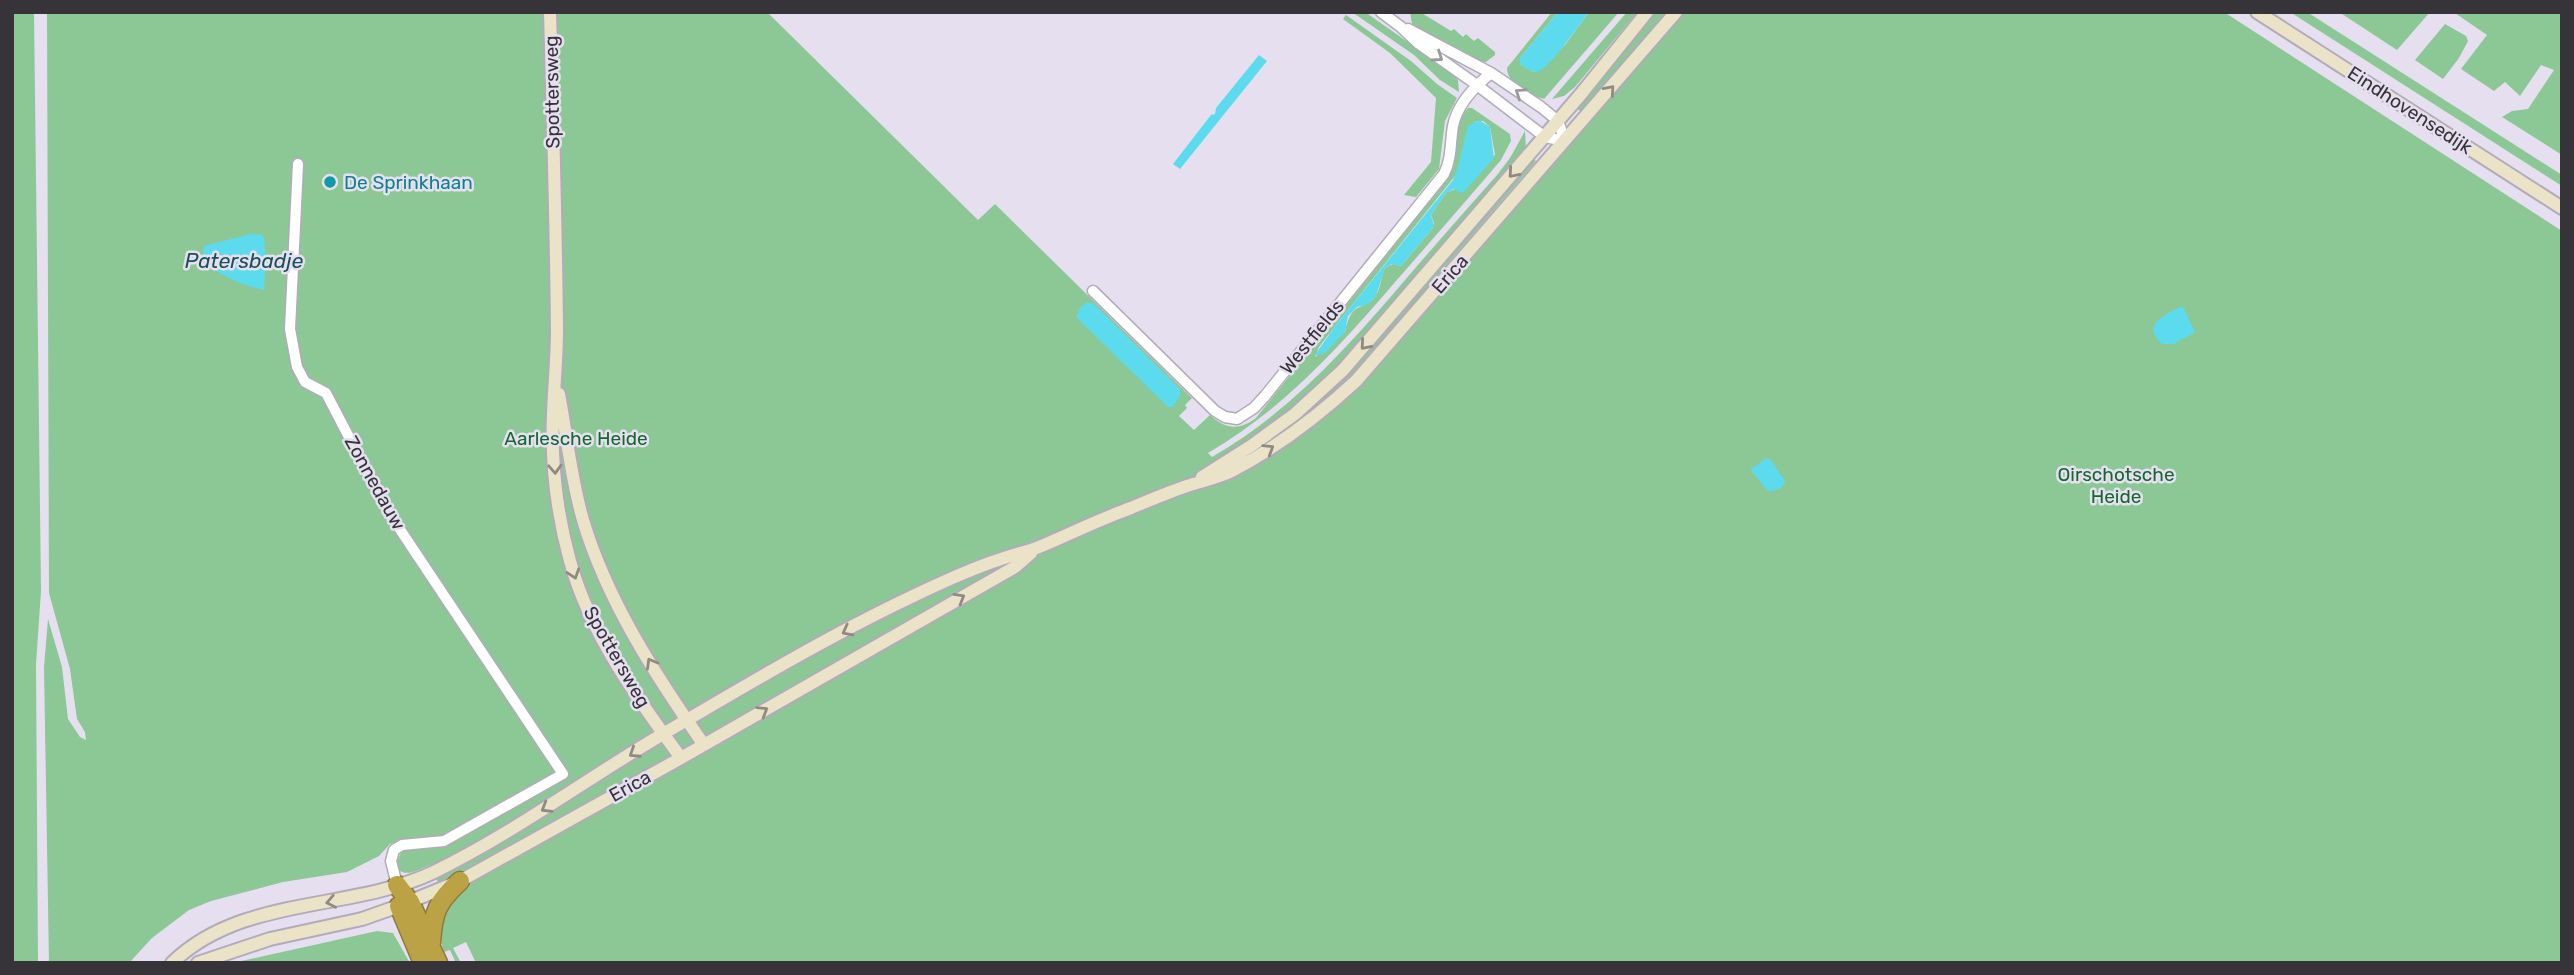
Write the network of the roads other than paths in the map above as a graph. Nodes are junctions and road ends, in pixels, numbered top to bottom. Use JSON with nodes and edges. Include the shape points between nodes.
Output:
{"nodes":[{"id":1,"x":550,"y":12,"type":"edge"},
{"id":2,"x":1381,"y":12,"type":"edge"},
{"id":3,"x":1647,"y":12,"type":"edge"},
{"id":4,"x":1676,"y":12,"type":"edge"},
{"id":5,"x":2258,"y":12,"type":"edge"},
{"id":6,"x":1401,"y":27,"type":"junction"},
{"id":7,"x":1491,"y":74,"type":"junction"},
{"id":8,"x":1477,"y":85,"type":"junction"},
{"id":9,"x":1558,"y":121,"type":"junction"},
{"id":10,"x":1545,"y":137,"type":"junction"},
{"id":11,"x":1565,"y":141,"type":"junction"},
{"id":12,"x":298,"y":164,"type":"dead end"},
{"id":13,"x":2562,"y":208,"type":"edge"},
{"id":14,"x":1093,"y":291,"type":"dead end"},
{"id":15,"x":556,"y":382,"type":"junction"},
{"id":16,"x":1185,"y":486,"type":"junction"},
{"id":17,"x":1036,"y":549,"type":"junction"},
{"id":18,"x":687,"y":721,"type":"junction"},
{"id":19,"x":663,"y":734,"type":"junction"},
{"id":20,"x":704,"y":745,"type":"junction"},
{"id":21,"x":681,"y":758,"type":"junction"},
{"id":22,"x":460,"y":881,"type":"junction"},
{"id":23,"x":397,"y":885,"type":"junction"},
{"id":24,"x":405,"y":904,"type":"junction"},
{"id":25,"x":431,"y":957,"type":"edge"},
{"id":26,"x":172,"y":963,"type":"edge"},
{"id":27,"x":198,"y":963,"type":"edge"}],
"edges":[{"from":1,"to":15,"type":"street","name":"Spottersweg"},
{"from":2,"to":6,"type":"street"},
{"from":3,"to":9,"type":"street","name":"Erica"},
{"from":11,"to":4,"type":"street","name":"Erica","one_way":true},
{"from":5,"to":13,"type":"street","name":"Eindhovensedijk"},
{"from":6,"to":7,"type":"street"},
{"from":6,"to":8,"type":"street","one_way":true},
{"from":7,"to":8,"type":"street","name":"Westfields"},
{"from":9,"to":7,"type":"street","one_way":true},
{"from":8,"to":10,"type":"street"},
{"from":8,"to":14,"type":"street","name":"Westfields","via":[[1456,115],[1444,174],[1265,396],[1237,419],[1215,411]]},
{"from":9,"to":10,"type":"street","name":"Erica"},
{"from":9,"to":11,"type":"street"},
{"from":10,"to":11,"type":"street"},
{"from":10,"to":16,"type":"street","name":"Erica","one_way":true,"via":[[1316,397],[1251,446]]},
{"from":16,"to":11,"type":"street","name":"Erica","one_way":true,"via":[[1227,474],[1256,458],[1310,422],[1356,381]]},
{"from":12,"to":23,"type":"street","name":"Zonnedauw","via":[[290,329],[298,367],[305,382],[326,393],[387,510],[563,774],[444,841],[402,845],[394,850],[391,867]]},
{"from":18,"to":15,"type":"street","name":"Spottersweg","one_way":true,"via":[[599,565],[583,520]]},
{"from":15,"to":19,"type":"street","name":"Spottersweg","one_way":true,"via":[[555,474],[570,561],[598,633]]},
{"from":16,"to":17,"type":"street","name":"Erica"},
{"from":17,"to":18,"type":"street","name":"Erica","one_way":true,"via":[[999,559],[908,599]]},
{"from":20,"to":17,"type":"street","name":"Erica","one_way":true,"via":[[1015,567]]},
{"from":18,"to":19,"type":"street","name":"Erica"},
{"from":18,"to":20,"type":"street","name":"Spottersweg"},
{"from":19,"to":21,"type":"street","name":"Spottersweg"},
{"from":19,"to":23,"type":"street","name":"Erica","one_way":true,"via":[[486,844]]},
{"from":20,"to":21,"type":"street","name":"Erica"},
{"from":21,"to":22,"type":"street","name":"Erica"},
{"from":22,"to":24,"type":"street","name":"Erica"},
{"from":22,"to":25,"type":"highway","via":[[436,909]]},
{"from":23,"to":24,"type":"highway"},
{"from":23,"to":26,"type":"street","name":"Erica","one_way":true,"via":[[252,918],[209,935]]},
{"from":24,"to":25,"type":"highway"},
{"from":24,"to":27,"type":"street","name":"Erica"}]}
